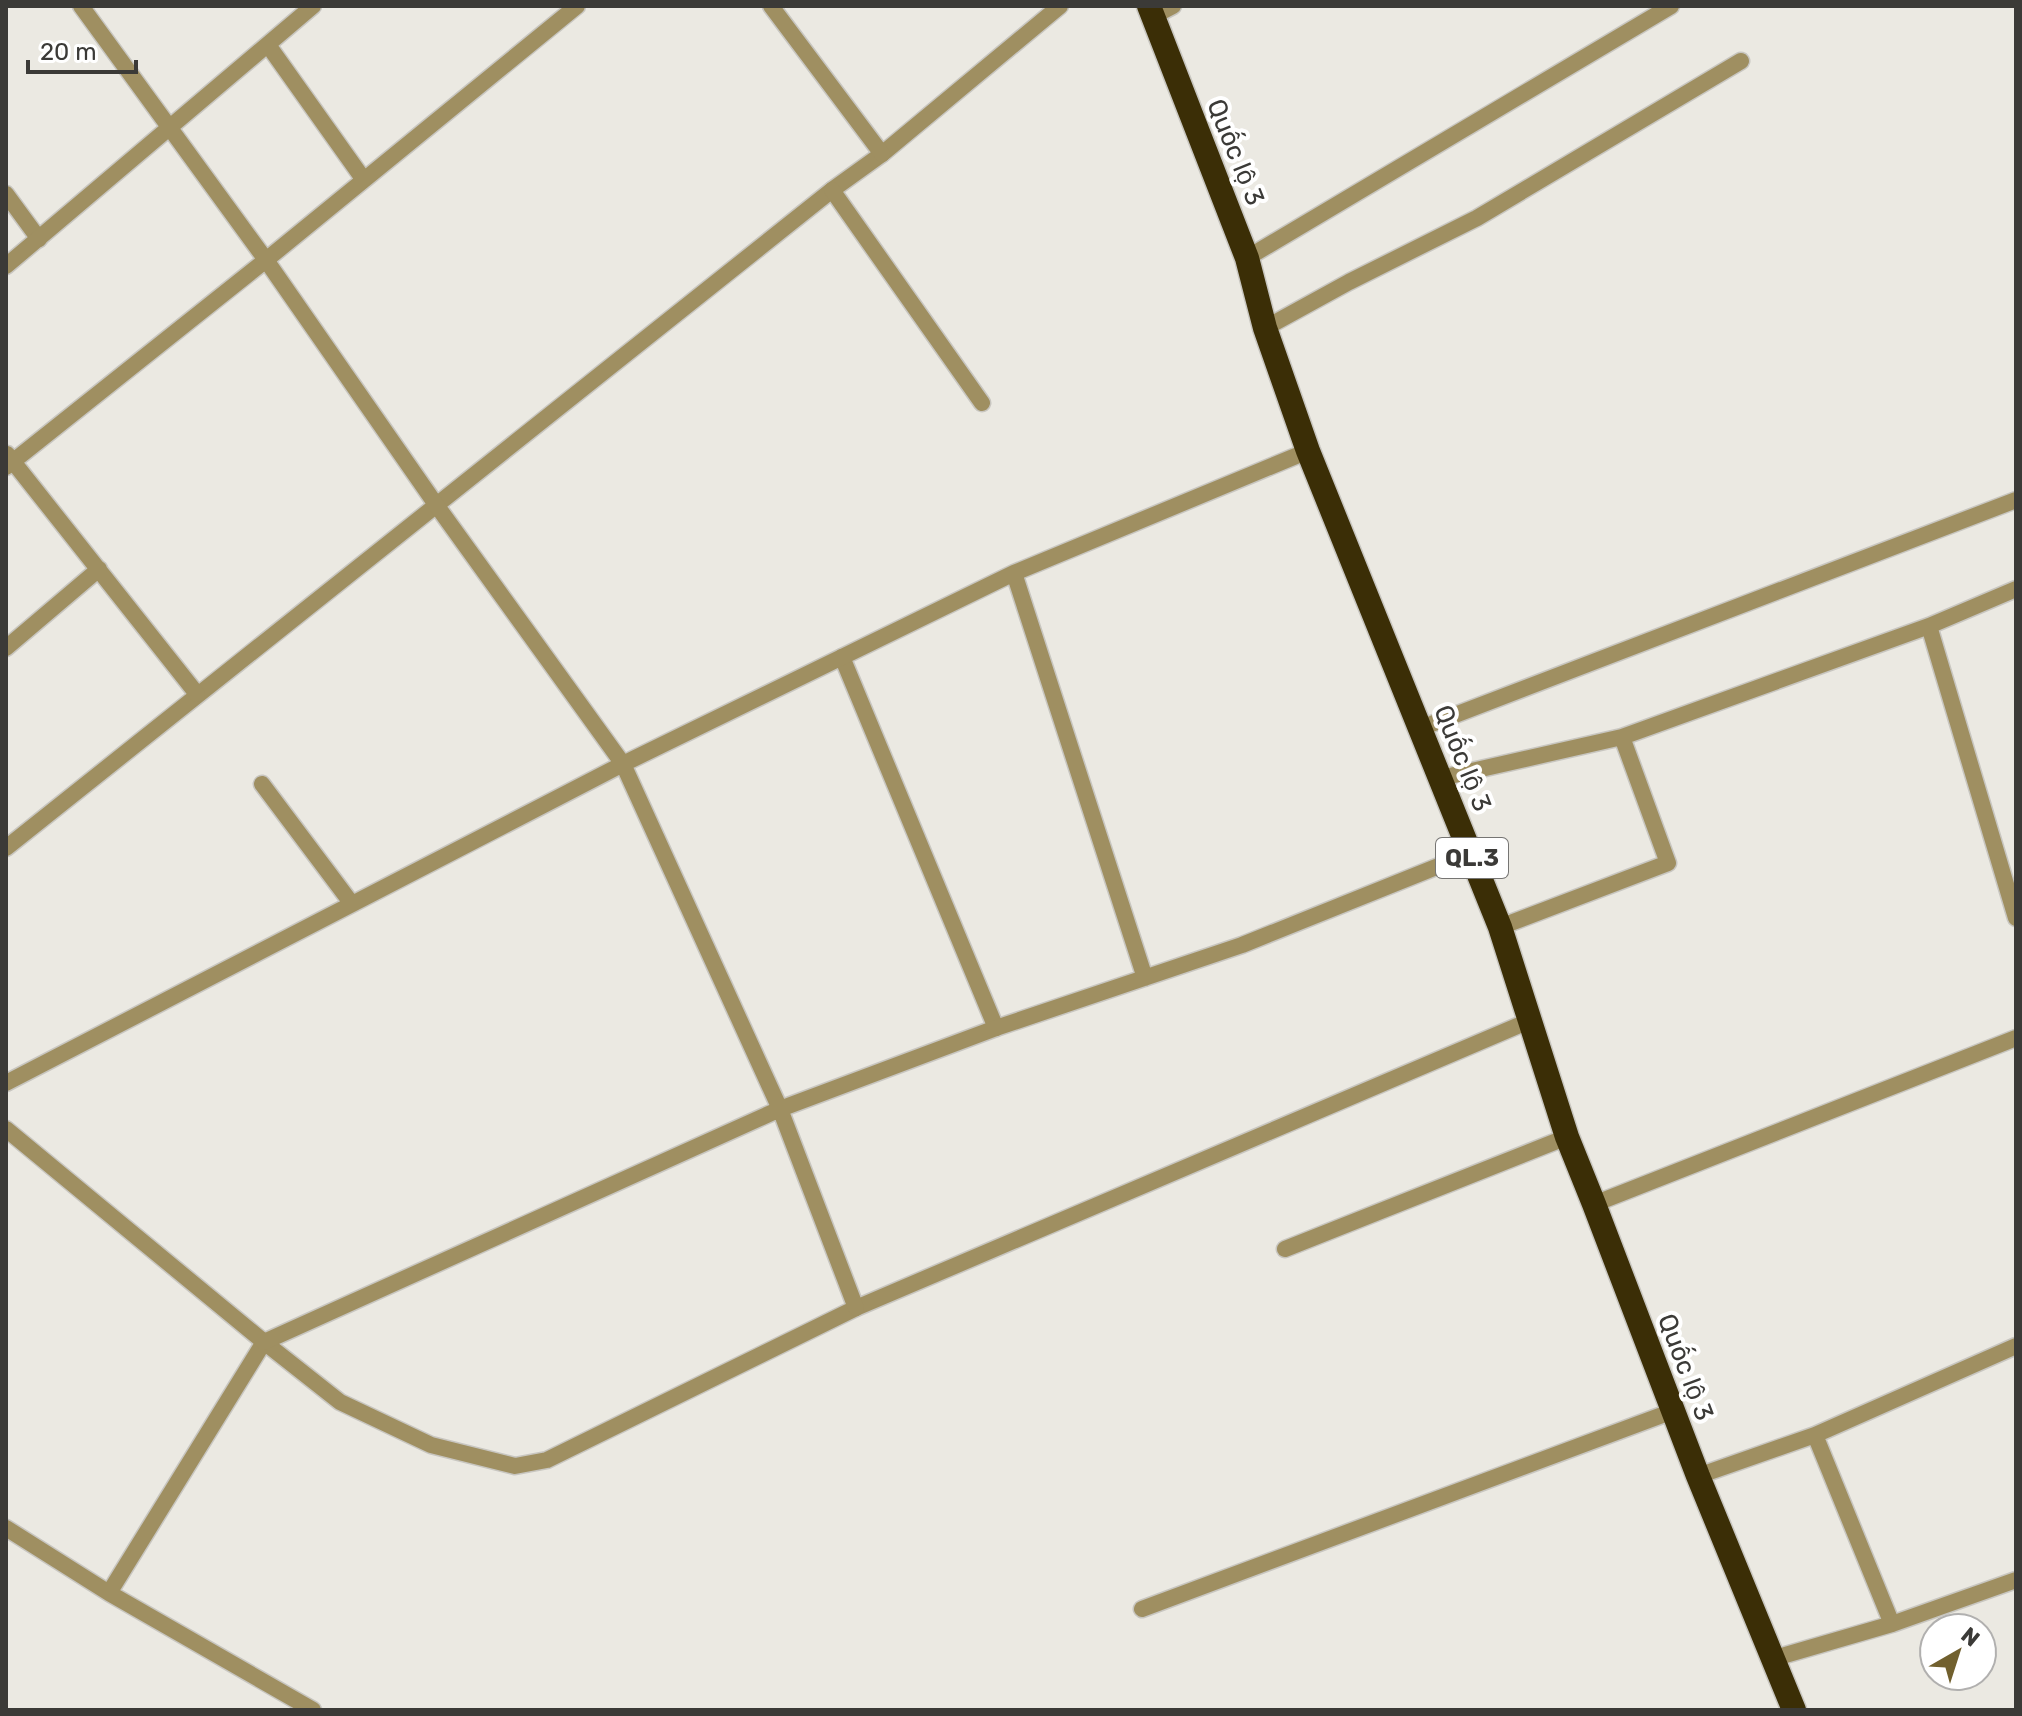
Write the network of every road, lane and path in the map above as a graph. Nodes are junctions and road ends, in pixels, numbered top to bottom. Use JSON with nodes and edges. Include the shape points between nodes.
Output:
{"nodes":[{"id":1,"x":81,"y":6,"type":"edge"},
{"id":2,"x":313,"y":6,"type":"edge"},
{"id":3,"x":577,"y":6,"type":"edge"},
{"id":4,"x":771,"y":6,"type":"edge"},
{"id":5,"x":1060,"y":6,"type":"edge"},
{"id":6,"x":1671,"y":6,"type":"edge"},
{"id":7,"x":1158,"y":10,"type":"edge"},
{"id":8,"x":268,"y":45,"type":"junction"},
{"id":9,"x":1741,"y":61,"type":"dead end"},
{"id":10,"x":171,"y":129,"type":"junction"},
{"id":11,"x":882,"y":154,"type":"junction"},
{"id":12,"x":364,"y":180,"type":"junction"},
{"id":13,"x":832,"y":190,"type":"junction"},
{"id":14,"x":6,"y":194,"type":"edge"},
{"id":15,"x":39,"y":239,"type":"junction"},
{"id":16,"x":1247,"y":258,"type":"junction"},
{"id":17,"x":266,"y":260,"type":"junction"},
{"id":18,"x":6,"y":266,"type":"edge"},
{"id":19,"x":1265,"y":328,"type":"junction"},
{"id":20,"x":982,"y":403,"type":"dead end"},
{"id":21,"x":1308,"y":451,"type":"junction"},
{"id":22,"x":8,"y":460,"type":"edge"},
{"id":23,"x":2016,"y":500,"type":"edge"},
{"id":24,"x":437,"y":506,"type":"junction"},
{"id":25,"x":99,"y":569,"type":"junction"},
{"id":26,"x":1014,"y":573,"type":"junction"},
{"id":27,"x":2016,"y":589,"type":"edge"},
{"id":28,"x":1929,"y":626,"type":"junction"},
{"id":29,"x":6,"y":648,"type":"edge"},
{"id":30,"x":842,"y":657,"type":"junction"},
{"id":31,"x":197,"y":694,"type":"junction"},
{"id":32,"x":1421,"y":728,"type":"junction"},
{"id":33,"x":1622,"y":737,"type":"junction"},
{"id":34,"x":623,"y":764,"type":"junction"},
{"id":35,"x":1441,"y":778,"type":"junction"},
{"id":36,"x":262,"y":784,"type":"dead end"},
{"id":37,"x":6,"y":848,"type":"edge"},
{"id":38,"x":1471,"y":853,"type":"junction"},
{"id":39,"x":352,"y":904,"type":"junction"},
{"id":40,"x":2016,"y":918,"type":"edge"},
{"id":41,"x":1500,"y":927,"type":"junction"},
{"id":42,"x":1145,"y":978,"type":"junction"},
{"id":43,"x":1529,"y":1021,"type":"junction"},
{"id":44,"x":996,"y":1028,"type":"junction"},
{"id":45,"x":2016,"y":1038,"type":"edge"},
{"id":46,"x":6,"y":1083,"type":"edge"},
{"id":47,"x":780,"y":1109,"type":"junction"},
{"id":48,"x":6,"y":1129,"type":"edge"},
{"id":49,"x":1567,"y":1137,"type":"junction"},
{"id":50,"x":1594,"y":1204,"type":"junction"},
{"id":51,"x":1285,"y":1249,"type":"dead end"},
{"id":52,"x":856,"y":1308,"type":"junction"},
{"id":53,"x":264,"y":1342,"type":"junction"},
{"id":54,"x":2016,"y":1346,"type":"edge"},
{"id":55,"x":1673,"y":1411,"type":"junction"},
{"id":56,"x":1815,"y":1435,"type":"junction"},
{"id":57,"x":1698,"y":1476,"type":"junction"},
{"id":58,"x":6,"y":1528,"type":"edge"},
{"id":59,"x":2016,"y":1580,"type":"edge"},
{"id":60,"x":109,"y":1593,"type":"junction"},
{"id":61,"x":1142,"y":1609,"type":"dead end"},
{"id":62,"x":1892,"y":1624,"type":"junction"},
{"id":63,"x":1775,"y":1658,"type":"junction"},
{"id":64,"x":313,"y":1710,"type":"edge"},
{"id":65,"x":1794,"y":1710,"type":"edge"}],
"edges":[{"from":1,"to":10,"type":"street"},
{"from":2,"to":8,"type":"street"},
{"from":3,"to":12,"type":"street"},
{"from":4,"to":11,"type":"street"},
{"from":5,"to":11,"type":"street"},
{"from":6,"to":16,"type":"street"},
{"from":7,"to":16,"type":"highway","name":"Quốc lộ 3","number":"QL.3"},
{"from":8,"to":10,"type":"street"},
{"from":8,"to":12,"type":"street"},
{"from":9,"to":19,"type":"street","via":[[1477,218]]},
{"from":10,"to":15,"type":"street"},
{"from":10,"to":17,"type":"street"},
{"from":11,"to":13,"type":"street"},
{"from":12,"to":17,"type":"street"},
{"from":13,"to":20,"type":"street"},
{"from":13,"to":24,"type":"street"},
{"from":14,"to":15,"type":"street"},
{"from":15,"to":18,"type":"street"},
{"from":16,"to":19,"type":"highway","name":"Quốc lộ 3","number":"QL.3"},
{"from":17,"to":22,"type":"street"},
{"from":17,"to":24,"type":"street"},
{"from":19,"to":21,"type":"highway","name":"Quốc lộ 3","number":"QL.3"},
{"from":21,"to":26,"type":"street"},
{"from":21,"to":32,"type":"highway","name":"Quốc lộ 3","number":"QL.3"},
{"from":22,"to":25,"type":"street"},
{"from":23,"to":32,"type":"street"},
{"from":24,"to":31,"type":"street"},
{"from":24,"to":34,"type":"street"},
{"from":25,"to":29,"type":"street"},
{"from":25,"to":31,"type":"street"},
{"from":26,"to":30,"type":"street"},
{"from":26,"to":42,"type":"street"},
{"from":27,"to":28,"type":"street"},
{"from":28,"to":33,"type":"street"},
{"from":28,"to":40,"type":"street"},
{"from":30,"to":34,"type":"street"},
{"from":30,"to":44,"type":"street"},
{"from":31,"to":37,"type":"street"},
{"from":32,"to":35,"type":"highway","name":"Quốc lộ 3","number":"QL.3"},
{"from":33,"to":35,"type":"street"},
{"from":33,"to":41,"type":"street","via":[[1668,863]]},
{"from":34,"to":39,"type":"street"},
{"from":34,"to":47,"type":"street"},
{"from":35,"to":38,"type":"highway","name":"Quốc lộ 3","number":"QL.3"},
{"from":36,"to":39,"type":"street"},
{"from":38,"to":41,"type":"highway","name":"Quốc lộ 3","number":"QL.3"},
{"from":38,"to":42,"type":"street"},
{"from":39,"to":46,"type":"street"},
{"from":41,"to":43,"type":"highway","name":"Quốc lộ 3","number":"QL.3"},
{"from":42,"to":44,"type":"street"},
{"from":43,"to":49,"type":"highway","name":"Quốc lộ 3","number":"QL.3"},
{"from":43,"to":52,"type":"street"},
{"from":44,"to":47,"type":"street"},
{"from":45,"to":50,"type":"street"},
{"from":47,"to":52,"type":"street"},
{"from":47,"to":53,"type":"street"},
{"from":48,"to":53,"type":"street"},
{"from":49,"to":50,"type":"highway","name":"Quốc lộ 3","number":"QL.3"},
{"from":49,"to":51,"type":"street"},
{"from":50,"to":55,"type":"highway","name":"Quốc lộ 3","number":"QL.3"},
{"from":52,"to":53,"type":"street","via":[[574,1448],[515,1466],[431,1445],[340,1402]]},
{"from":53,"to":60,"type":"street"},
{"from":54,"to":56,"type":"street"},
{"from":55,"to":57,"type":"highway","name":"Quốc lộ 3","number":"QL.3"},
{"from":55,"to":61,"type":"street"},
{"from":56,"to":57,"type":"street"},
{"from":56,"to":62,"type":"street"},
{"from":57,"to":63,"type":"highway","name":"Quốc lộ 3","number":"QL.3"},
{"from":58,"to":60,"type":"street"},
{"from":59,"to":62,"type":"street"},
{"from":60,"to":64,"type":"street"},
{"from":62,"to":63,"type":"street"},
{"from":63,"to":65,"type":"highway","name":"Quốc lộ 3","number":"QL.3"}]}
